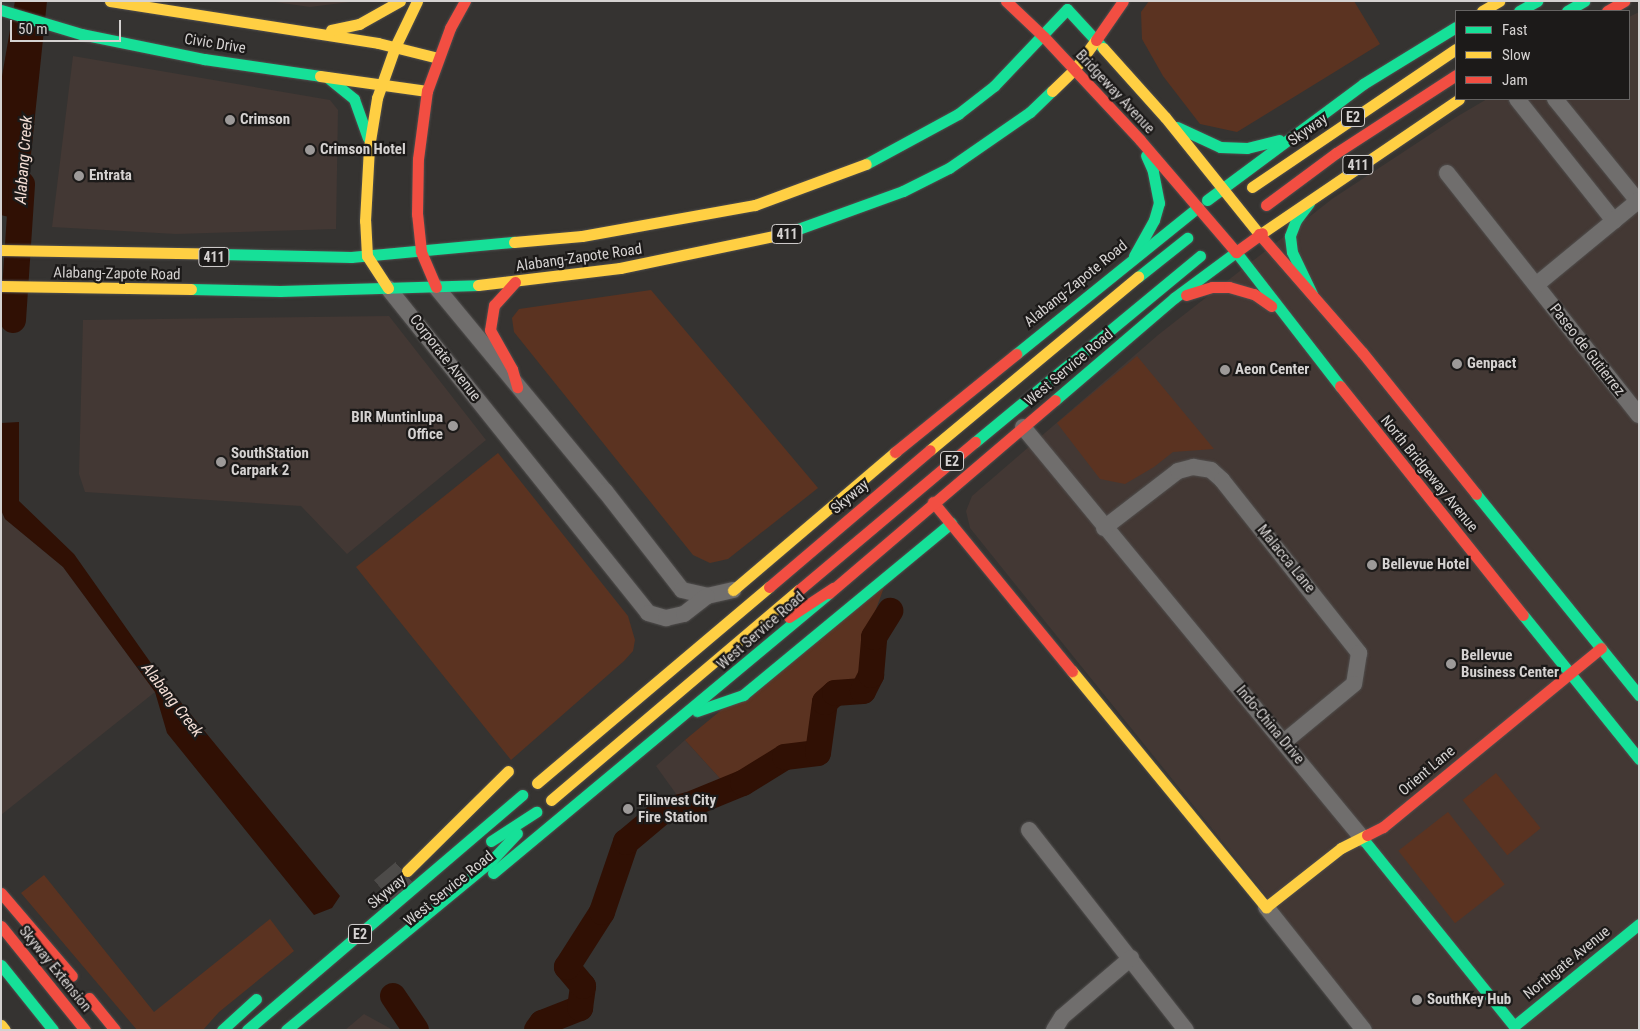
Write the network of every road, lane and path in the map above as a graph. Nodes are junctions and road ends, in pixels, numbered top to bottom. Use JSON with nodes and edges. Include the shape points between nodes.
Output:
{"nodes":[{"id":1,"x":110,"y":1,"type":"edge"},
{"id":2,"x":400,"y":1,"type":"edge"},
{"id":3,"x":417,"y":1,"type":"edge"},
{"id":4,"x":465,"y":1,"type":"edge"},
{"id":5,"x":1006,"y":1,"type":"edge"},
{"id":6,"x":1123,"y":1,"type":"edge"},
{"id":7,"x":1499,"y":1,"type":"edge"},
{"id":8,"x":1537,"y":1,"type":"edge"},
{"id":9,"x":1584,"y":1,"type":"edge"},
{"id":10,"x":1624,"y":1,"type":"edge"},
{"id":11,"x":1066,"y":4,"type":"edge"},
{"id":12,"x":1,"y":10,"type":"edge"},
{"id":13,"x":1484,"y":10,"type":"edge"},
{"id":14,"x":1521,"y":10,"type":"edge"},
{"id":15,"x":1569,"y":10,"type":"edge"},
{"id":16,"x":1609,"y":10,"type":"edge"},
{"id":17,"x":1455,"y":28,"type":"edge"},
{"id":18,"x":315,"y":32,"type":"junction"},
{"id":19,"x":1044,"y":37,"type":"junction"},
{"id":20,"x":1096,"y":40,"type":"junction"},
{"id":21,"x":396,"y":46,"type":"junction"},
{"id":22,"x":1455,"y":50,"type":"edge"},
{"id":23,"x":438,"y":58,"type":"junction"},
{"id":24,"x":1074,"y":70,"type":"junction"},
{"id":25,"x":323,"y":75,"type":"junction"},
{"id":26,"x":1455,"y":76,"type":"edge"},
{"id":27,"x":381,"y":84,"type":"junction"},
{"id":28,"x":427,"y":91,"type":"junction"},
{"id":29,"x":1458,"y":100,"type":"edge"},
{"id":30,"x":1518,"y":100,"type":"edge"},
{"id":31,"x":1556,"y":100,"type":"edge"},
{"id":32,"x":1165,"y":117,"type":"junction"},
{"id":33,"x":1287,"y":138,"type":"junction"},
{"id":34,"x":1140,"y":140,"type":"junction"},
{"id":35,"x":369,"y":147,"type":"junction"},
{"id":36,"x":1447,"y":173,"type":"dead end"},
{"id":37,"x":1252,"y":187,"type":"dead end"},
{"id":38,"x":1222,"y":188,"type":"junction"},
{"id":39,"x":1315,"y":194,"type":"junction"},
{"id":40,"x":1638,"y":200,"type":"edge"},
{"id":41,"x":1266,"y":205,"type":"dead end"},
{"id":42,"x":1198,"y":207,"type":"junction"},
{"id":43,"x":1614,"y":221,"type":"junction"},
{"id":44,"x":1259,"y":234,"type":"junction"},
{"id":45,"x":1187,"y":238,"type":"dead end"},
{"id":46,"x":1,"y":250,"type":"edge"},
{"id":47,"x":421,"y":252,"type":"junction"},
{"id":48,"x":1236,"y":252,"type":"junction"},
{"id":49,"x":367,"y":256,"type":"junction"},
{"id":50,"x":1134,"y":256,"type":"junction"},
{"id":51,"x":1200,"y":256,"type":"dead end"},
{"id":52,"x":515,"y":282,"type":"junction"},
{"id":53,"x":1536,"y":285,"type":"junction"},
{"id":54,"x":1,"y":286,"type":"edge"},
{"id":55,"x":436,"y":287,"type":"junction"},
{"id":56,"x":388,"y":288,"type":"junction"},
{"id":57,"x":1312,"y":294,"type":"junction"},
{"id":58,"x":1174,"y":298,"type":"junction"},
{"id":59,"x":1280,"y":312,"type":"junction"},
{"id":60,"x":516,"y":387,"type":"junction"},
{"id":61,"x":1639,"y":415,"type":"edge"},
{"id":62,"x":1023,"y":427,"type":"junction"},
{"id":63,"x":933,"y":502,"type":"junction"},
{"id":64,"x":951,"y":523,"type":"junction"},
{"id":65,"x":1104,"y":528,"type":"junction"},
{"id":66,"x":833,"y":588,"type":"junction"},
{"id":67,"x":733,"y":590,"type":"joint"},
{"id":68,"x":712,"y":601,"type":"junction"},
{"id":69,"x":709,"y":621,"type":"dead end"},
{"id":70,"x":697,"y":645,"type":"junction"},
{"id":71,"x":1601,"y":648,"type":"junction"},
{"id":72,"x":706,"y":668,"type":"junction"},
{"id":73,"x":1570,"y":673,"type":"junction"},
{"id":74,"x":1639,"y":695,"type":"edge"},
{"id":75,"x":685,"y":715,"type":"junction"},
{"id":76,"x":1284,"y":742,"type":"junction"},
{"id":77,"x":1639,"y":759,"type":"edge"},
{"id":78,"x":508,"y":771,"type":"dead end"},
{"id":79,"x":536,"y":783,"type":"dead end"},
{"id":80,"x":522,"y":795,"type":"dead end"},
{"id":81,"x":551,"y":800,"type":"dead end"},
{"id":82,"x":1029,"y":830,"type":"dead end"},
{"id":83,"x":1363,"y":839,"type":"junction"},
{"id":84,"x":477,"y":844,"type":"junction"},
{"id":85,"x":406,"y":872,"type":"tunnel mouth"},
{"id":86,"x":436,"y":885,"type":"dead end"},
{"id":87,"x":1,"y":893,"type":"edge"},
{"id":88,"x":1266,"y":907,"type":"junction"},
{"id":89,"x":1639,"y":924,"type":"edge"},
{"id":90,"x":1,"y":926,"type":"edge"},
{"id":91,"x":1131,"y":958,"type":"junction"},
{"id":92,"x":1,"y":965,"type":"edge"},
{"id":93,"x":72,"y":976,"type":"dead end"},
{"id":94,"x":267,"y":989,"type":"dead end"},
{"id":95,"x":89,"y":998,"type":"dead end"},
{"id":96,"x":1,"y":1025,"type":"edge"},
{"id":97,"x":1515,"y":1028,"type":"edge"},
{"id":98,"x":5,"y":1030,"type":"edge"},
{"id":99,"x":53,"y":1030,"type":"edge"},
{"id":100,"x":85,"y":1030,"type":"edge"},
{"id":101,"x":115,"y":1030,"type":"edge"},
{"id":102,"x":222,"y":1030,"type":"edge"},
{"id":103,"x":247,"y":1030,"type":"edge"},
{"id":104,"x":265,"y":1030,"type":"edge"},
{"id":105,"x":286,"y":1030,"type":"edge"},
{"id":106,"x":302,"y":1030,"type":"edge"},
{"id":107,"x":1054,"y":1030,"type":"edge"},
{"id":108,"x":1186,"y":1030,"type":"edge"},
{"id":109,"x":1364,"y":1030,"type":"edge"}],
"edges":[{"from":1,"to":18,"type":"main road","name":"Civic Drive"},
{"from":2,"to":18,"type":"main road","via":[[359,24]]},
{"from":3,"to":21,"type":"main road"},
{"from":4,"to":23,"type":"main road","name":"Corporate Avenue"},
{"from":5,"to":19,"type":"main road","name":"Bridgeway Avenue"},
{"from":6,"to":20,"type":"main road","name":"Alabang-Zapote Road"},
{"from":7,"to":13,"type":"main road"},
{"from":8,"to":14,"type":"main road"},
{"from":9,"to":15,"type":"main road"},
{"from":10,"to":16,"type":"main road"},
{"from":11,"to":19,"type":"main road","name":"Alabang-Zapote Road","number":"411"},
{"from":11,"to":20,"type":"main road","name":"Bridgeway Avenue","number":"411"},
{"from":12,"to":25,"type":"main road","name":"Civic Drive","via":[[81,34],[204,59]]},
{"from":17,"to":33,"type":"main road","name":"Alabang-Zapote Road"},
{"from":18,"to":21,"type":"main road","name":"Civic Drive"},
{"from":19,"to":24,"type":"main road","name":"Bridgeway Avenue"},
{"from":19,"to":47,"type":"main road","name":"Alabang-Zapote Road","number":"411","via":[[994,86],[958,114],[915,140],[828,182],[755,205],[666,222],[582,236]]},
{"from":20,"to":24,"type":"main road","name":"Alabang-Zapote Road","number":"411"},
{"from":20,"to":32,"type":"main road","name":"Bridgeway Avenue","number":"411"},
{"from":21,"to":23,"type":"main road","name":"Civic Drive"},
{"from":21,"to":27,"type":"main road"},
{"from":22,"to":37,"type":"main road","name":"Skyway","number":"E2"},
{"from":23,"to":28,"type":"main road","name":"Corporate Avenue"},
{"from":24,"to":34,"type":"main road","name":"Bridgeway Avenue"},
{"from":24,"to":52,"type":"main road","name":"Alabang-Zapote Road","number":"411","via":[[1030,112],[949,168],[853,211],[780,236],[684,258]]},
{"from":25,"to":27,"type":"main road","name":"Civic Drive"},
{"from":25,"to":35,"type":"main road","via":[[354,99],[362,113]]},
{"from":26,"to":41,"type":"main road","number":"E2","via":[[1336,153]]},
{"from":27,"to":28,"type":"main road","name":"Civic Drive"},
{"from":27,"to":35,"type":"main road"},
{"from":28,"to":47,"type":"main road","name":"Corporate Avenue","via":[[418,173]]},
{"from":29,"to":39,"type":"main road","number":"411"},
{"from":30,"to":43,"type":"street"},
{"from":31,"to":40,"type":"street"},
{"from":32,"to":33,"type":"main road","via":[[1186,133],[1220,146],[1247,148]]},
{"from":32,"to":38,"type":"main road","name":"Bridgeway Avenue","number":"411"},
{"from":33,"to":38,"type":"main road","name":"Alabang-Zapote Road"},
{"from":34,"to":42,"type":"main road","name":"Bridgeway Avenue"},
{"from":34,"to":50,"type":"main road","via":[[1153,171],[1159,202],[1154,220]]},
{"from":35,"to":49,"type":"main road","via":[[365,220]]},
{"from":36,"to":53,"type":"street","name":"Paseo de Gutierrez"},
{"from":38,"to":42,"type":"main road","name":"Alabang-Zapote Road"},
{"from":38,"to":44,"type":"main road","name":"North Bridgeway Avenue","number":"411"},
{"from":39,"to":44,"type":"main road","number":"411"},
{"from":39,"to":57,"type":"main road","via":[[1296,220],[1290,236],[1292,252]]},
{"from":40,"to":43,"type":"street"},
{"from":42,"to":48,"type":"main road","name":"North Bridgeway Avenue"},
{"from":42,"to":50,"type":"main road","name":"Alabang-Zapote Road"},
{"from":43,"to":53,"type":"street"},
{"from":44,"to":48,"type":"main road","number":"411"},
{"from":44,"to":57,"type":"main road","name":"North Bridgeway Avenue"},
{"from":45,"to":70,"type":"main road","name":"Skyway","number":"E2"},
{"from":46,"to":49,"type":"main road","name":"Alabang-Zapote Road","number":"411","via":[[258,258]]},
{"from":47,"to":49,"type":"main road","name":"Alabang-Zapote Road","number":"411"},
{"from":47,"to":55,"type":"main road","name":"Corporate Avenue"},
{"from":48,"to":58,"type":"main road","name":"West Service Road"},
{"from":48,"to":59,"type":"main road","name":"North Bridgeway Avenue"},
{"from":49,"to":56,"type":"main road","name":"Corporate Avenue"},
{"from":50,"to":67,"type":"main road","name":"Alabang-Zapote Road"},
{"from":51,"to":72,"type":"main road","number":"E2","via":[[1070,361]]},
{"from":52,"to":55,"type":"main road","name":"Alabang-Zapote Road","number":"411"},
{"from":52,"to":60,"type":"main road","via":[[494,305],[490,330],[512,369]]},
{"from":53,"to":61,"type":"street","name":"Paseo de Gutierrez"},
{"from":54,"to":56,"type":"main road","name":"Alabang-Zapote Road","number":"411"},
{"from":55,"to":56,"type":"main road","name":"Alabang-Zapote Road","number":"411"},
{"from":55,"to":60,"type":"street","name":"Corporate Avenue"},
{"from":56,"to":68,"type":"street","name":"Corporate Avenue","via":[[648,613],[666,618]]},
{"from":57,"to":71,"type":"main road","name":"North Bridgeway Avenue"},
{"from":58,"to":59,"type":"main road","via":[[1212,287],[1229,287],[1254,294]]},
{"from":58,"to":62,"type":"main road","name":"West Service Road"},
{"from":59,"to":73,"type":"main road","name":"North Bridgeway Avenue"},
{"from":60,"to":68,"type":"street","name":"Corporate Avenue","via":[[605,491],[682,590]]},
{"from":62,"to":63,"type":"main road","name":"West Service Road"},
{"from":62,"to":65,"type":"street","name":"Indo-China Drive"},
{"from":63,"to":64,"type":"main road"},
{"from":63,"to":66,"type":"main road","name":"West Service Road"},
{"from":64,"to":75,"type":"main road","via":[[743,695]]},
{"from":64,"to":88,"type":"main road"},
{"from":65,"to":76,"type":"street","name":"Indo-China Drive"},
{"from":65,"to":76,"type":"street","name":"Malacca Lane","via":[[1178,471],[1193,467],[1211,470],[1222,480],[1359,654],[1354,684]]},
{"from":66,"to":72,"type":"main road","via":[[789,617],[744,654]]},
{"from":66,"to":75,"type":"main road","name":"West Service Road"},
{"from":67,"to":68,"type":"street","name":"Corporate Avenue"},
{"from":69,"to":70,"type":"main road","number":"E2"},
{"from":70,"to":79,"type":"main road","name":"Skyway","number":"E2"},
{"from":71,"to":73,"type":"main road","name":"Orient Lane"},
{"from":71,"to":74,"type":"main road","name":"North Bridgeway Avenue"},
{"from":72,"to":81,"type":"main road","number":"E2"},
{"from":73,"to":77,"type":"main road","name":"North Bridgeway Avenue"},
{"from":73,"to":83,"type":"main road","name":"Orient Lane","via":[[1383,827]]},
{"from":75,"to":106,"type":"main road","name":"West Service Road"},
{"from":76,"to":83,"type":"street","name":"Indo-China Drive"},
{"from":78,"to":85,"type":"main road"},
{"from":80,"to":84,"type":"main road","name":"Skyway","number":"E2"},
{"from":82,"to":91,"type":"street"},
{"from":83,"to":88,"type":"main road","name":"Orient Lane","via":[[1340,848]]},
{"from":83,"to":97,"type":"main road","name":"Indo-China Drive"},
{"from":84,"to":103,"type":"main road","name":"Skyway","number":"E2"},
{"from":84,"to":105,"type":"main road","name":"Skyway","number":"E2","via":[[536,812],[491,861]]},
{"from":86,"to":104,"type":"main road","name":"Skyway","number":"E2"},
{"from":87,"to":93,"type":"main road"},
{"from":88,"to":109,"type":"street"},
{"from":89,"to":97,"type":"main road","name":"Northgate Avenue"},
{"from":90,"to":100,"type":"main road","name":"Skyway Extension"},
{"from":91,"to":107,"type":"street","via":[[1062,1017]]},
{"from":91,"to":108,"type":"street"},
{"from":92,"to":99,"type":"main road"},
{"from":94,"to":102,"type":"main road"},
{"from":95,"to":101,"type":"main road"},
{"from":96,"to":98,"type":"main road"}]}
